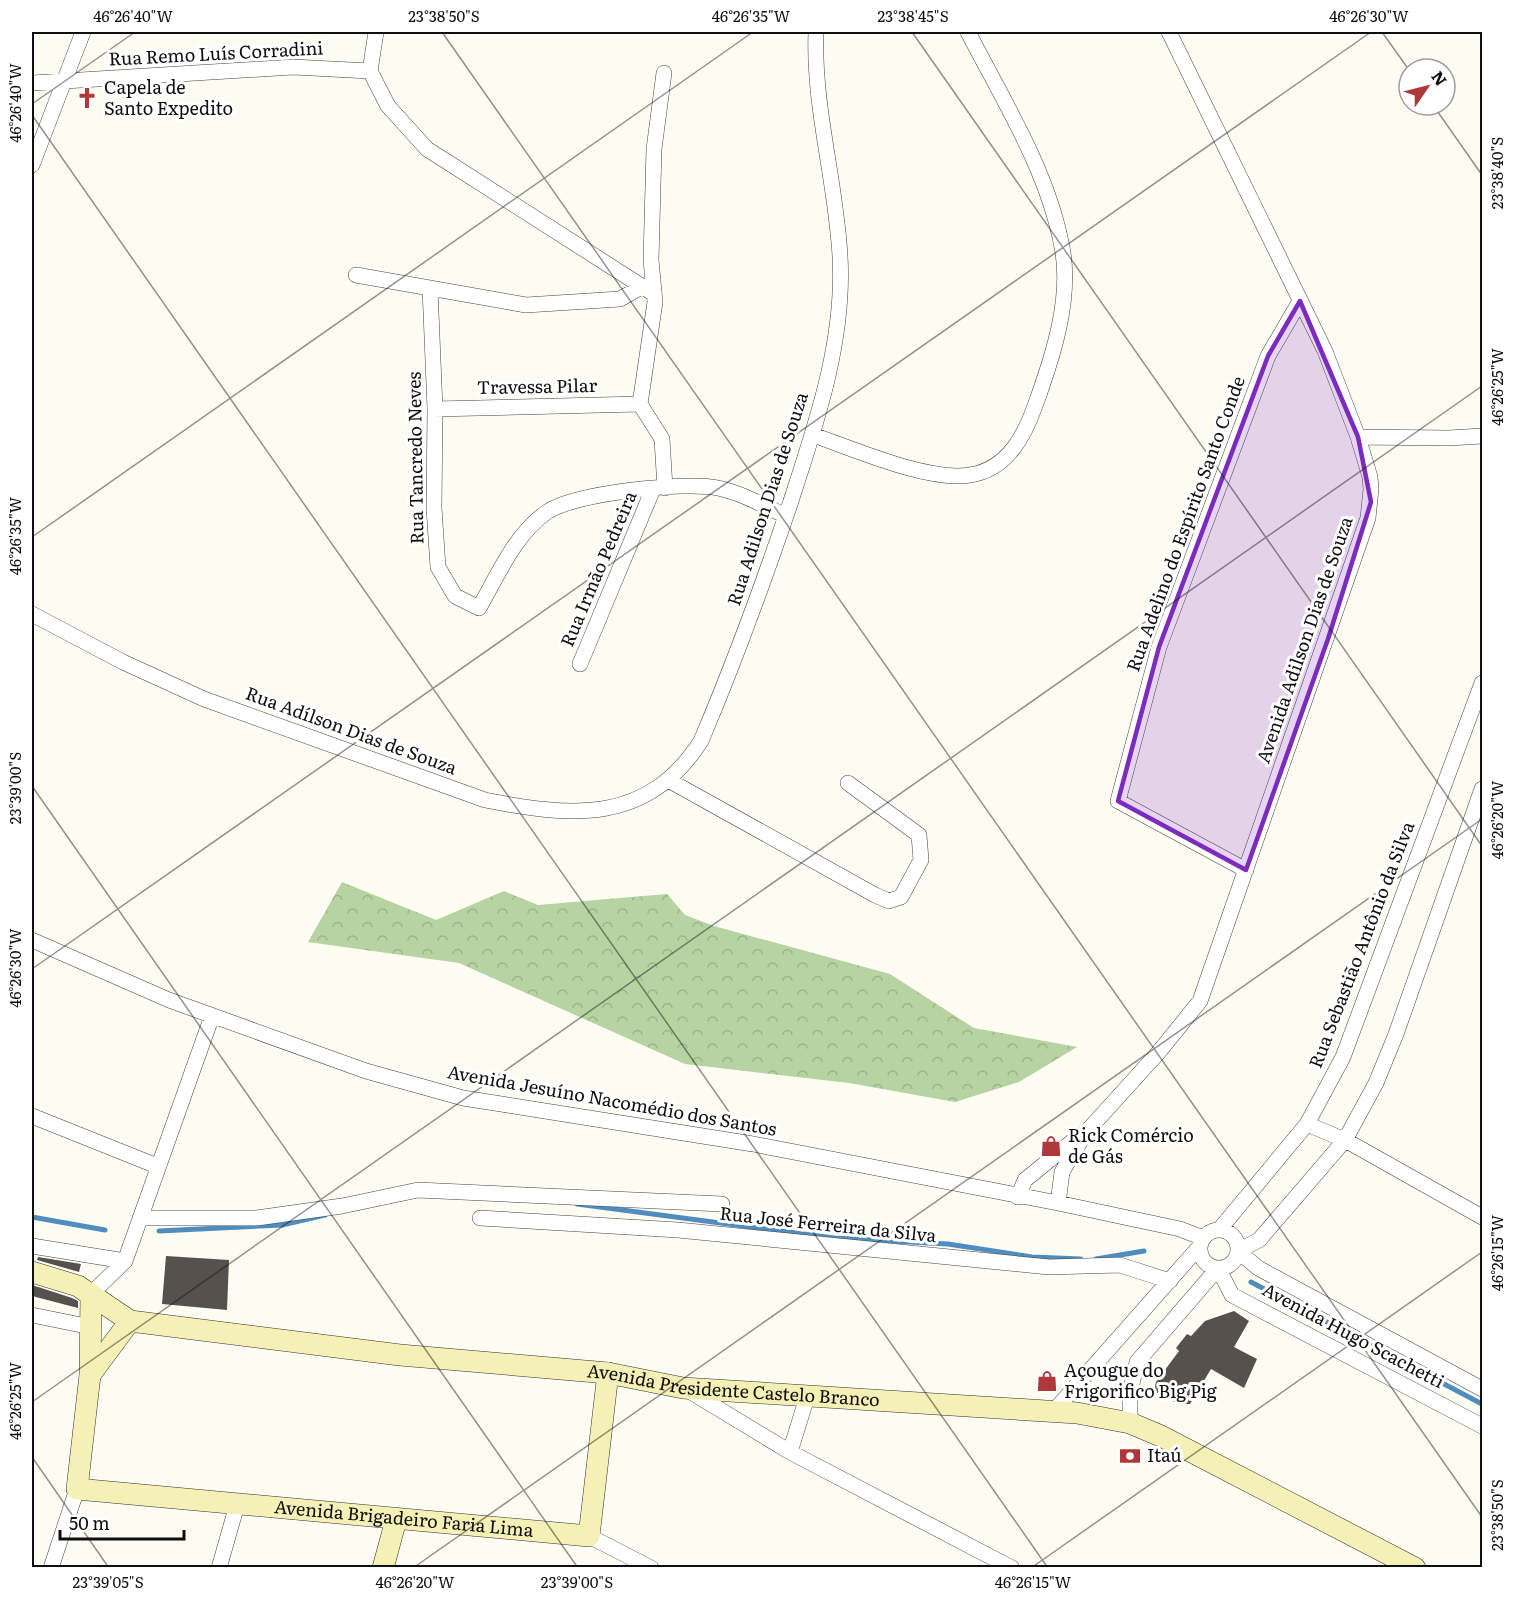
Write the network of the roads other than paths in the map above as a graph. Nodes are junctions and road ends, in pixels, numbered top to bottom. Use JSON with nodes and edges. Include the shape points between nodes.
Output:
{"nodes":[{"id":1,"x":83,"y":32,"type":"edge"},
{"id":2,"x":376,"y":32,"type":"edge"},
{"id":3,"x":816,"y":32,"type":"edge"},
{"id":4,"x":968,"y":32,"type":"edge"},
{"id":5,"x":1170,"y":32,"type":"edge"},
{"id":6,"x":370,"y":71,"type":"junction"},
{"id":7,"x":664,"y":73,"type":"dead end"},
{"id":8,"x":64,"y":82,"type":"junction"},
{"id":9,"x":32,"y":83,"type":"edge"},
{"id":10,"x":32,"y":165,"type":"edge"},
{"id":11,"x":356,"y":275,"type":"dead end"},
{"id":12,"x":430,"y":288,"type":"junction"},
{"id":13,"x":649,"y":290,"type":"junction"},
{"id":14,"x":1300,"y":301,"type":"junction"},
{"id":15,"x":640,"y":404,"type":"junction"},
{"id":16,"x":435,"y":408,"type":"junction"},
{"id":17,"x":813,"y":435,"type":"junction"},
{"id":18,"x":1482,"y":436,"type":"edge"},
{"id":19,"x":1358,"y":437,"type":"junction"},
{"id":20,"x":659,"y":488,"type":"junction"},
{"id":21,"x":786,"y":516,"type":"junction"},
{"id":22,"x":32,"y":614,"type":"edge"},
{"id":23,"x":580,"y":664,"type":"dead end"},
{"id":24,"x":1482,"y":683,"type":"edge"},
{"id":25,"x":670,"y":781,"type":"junction"},
{"id":26,"x":848,"y":783,"type":"dead end"},
{"id":27,"x":1482,"y":789,"type":"edge"},
{"id":28,"x":1246,"y":870,"type":"junction"},
{"id":29,"x":32,"y":940,"type":"edge"},
{"id":30,"x":212,"y":1016,"type":"junction"},
{"id":31,"x":32,"y":1116,"type":"edge"},
{"id":32,"x":1307,"y":1124,"type":"junction"},
{"id":33,"x":1080,"y":1139,"type":"junction"},
{"id":34,"x":1345,"y":1140,"type":"junction"},
{"id":35,"x":157,"y":1166,"type":"junction"},
{"id":36,"x":1018,"y":1197,"type":"junction"},
{"id":37,"x":1058,"y":1203,"type":"junction"},
{"id":38,"x":722,"y":1204,"type":"dead end"},
{"id":39,"x":1482,"y":1217,"type":"edge"},
{"id":40,"x":140,"y":1218,"type":"junction"},
{"id":41,"x":480,"y":1218,"type":"dead end"},
{"id":42,"x":1219,"y":1230,"type":"junction"},
{"id":43,"x":1202,"y":1242,"type":"junction"},
{"id":44,"x":32,"y":1246,"type":"edge"},
{"id":45,"x":1238,"y":1251,"type":"junction"},
{"id":46,"x":126,"y":1261,"type":"junction"},
{"id":47,"x":1218,"y":1268,"type":"junction"},
{"id":48,"x":32,"y":1272,"type":"edge"},
{"id":49,"x":1170,"y":1281,"type":"junction"},
{"id":50,"x":91,"y":1294,"type":"junction"},
{"id":51,"x":32,"y":1315,"type":"edge"},
{"id":52,"x":130,"y":1321,"type":"junction"},
{"id":53,"x":92,"y":1327,"type":"junction"},
{"id":54,"x":608,"y":1373,"type":"junction"},
{"id":55,"x":90,"y":1375,"type":"junction"},
{"id":56,"x":683,"y":1388,"type":"junction"},
{"id":57,"x":1482,"y":1389,"type":"edge"},
{"id":58,"x":808,"y":1394,"type":"junction"},
{"id":59,"x":1053,"y":1412,"type":"junction"},
{"id":60,"x":1130,"y":1423,"type":"junction"},
{"id":61,"x":1482,"y":1426,"type":"edge"},
{"id":62,"x":790,"y":1452,"type":"junction"},
{"id":63,"x":77,"y":1489,"type":"junction"},
{"id":64,"x":237,"y":1505,"type":"junction"},
{"id":65,"x":396,"y":1520,"type":"junction"},
{"id":66,"x":589,"y":1536,"type":"junction"},
{"id":67,"x":645,"y":1566,"type":"edge"},
{"id":68,"x":51,"y":1568,"type":"edge"},
{"id":69,"x":219,"y":1568,"type":"edge"},
{"id":70,"x":383,"y":1568,"type":"edge"},
{"id":71,"x":1012,"y":1568,"type":"edge"},
{"id":72,"x":1415,"y":1568,"type":"edge"}],
"edges":[{"from":1,"to":8,"type":"street"},
{"from":2,"to":6,"type":"street"},
{"from":3,"to":17,"type":"street","name":"Rua Adilson Dias de Souza","via":[[840,256],[835,341]]},
{"from":4,"to":17,"type":"street","via":[[1026,146],[1063,249],[1059,327],[1025,434],[987,471],[943,477]]},
{"from":5,"to":14,"type":"street","name":"Avenida Adilson Dias de Souza"},
{"from":6,"to":8,"type":"street","name":"Rua Remo Luís Corradini","via":[[293,67]]},
{"from":6,"to":13,"type":"street","via":[[388,106],[427,149]]},
{"from":7,"to":13,"type":"street","via":[[654,149]]},
{"from":8,"to":9,"type":"street","name":"Rua Remo Luís Corradini"},
{"from":8,"to":10,"type":"street"},
{"from":11,"to":12,"type":"street"},
{"from":12,"to":13,"type":"street","via":[[526,305],[620,299]]},
{"from":12,"to":16,"type":"street","name":"Rua Tancredo Neves"},
{"from":13,"to":15,"type":"street"},
{"from":14,"to":19,"type":"street","name":"Avenida Adilson Dias de Souza","via":[[1325,351]]},
{"from":14,"to":28,"type":"street","name":"Rua Adelino do Espírito Santo Conde","via":[[1268,356],[1159,647],[1118,801]]},
{"from":15,"to":16,"type":"street","name":"Travessa Pilar"},
{"from":15,"to":20,"type":"street","via":[[662,439]]},
{"from":16,"to":20,"type":"street","name":"Rua Tancredo Neves","via":[[438,567],[455,596],[478,608],[518,542],[547,512],[558,505],[595,496]]},
{"from":17,"to":21,"type":"street","name":"Rua Adilson Dias de Souza"},
{"from":18,"to":19,"type":"street"},
{"from":19,"to":28,"type":"street","name":"Avenida Adilson Dias de Souza","via":[[1371,489],[1368,518]]},
{"from":20,"to":21,"type":"street","via":[[718,488]]},
{"from":20,"to":23,"type":"street","name":"Rua Irmão Pedreira"},
{"from":21,"to":25,"type":"street","name":"Rua Adilson Dias de Souza","via":[[759,597],[701,741]]},
{"from":22,"to":25,"type":"street","name":"Rua Adílson Dias de Souza","via":[[204,699],[485,800],[531,809],[584,810],[627,803]]},
{"from":24,"to":32,"type":"street","name":"Rua Sebastião Antônio da Silva","via":[[1355,1025]]},
{"from":25,"to":26,"type":"street","via":[[874,895],[889,901],[901,897],[921,860],[920,835]]},
{"from":27,"to":34,"type":"street","via":[[1396,1035]]},
{"from":28,"to":33,"type":"street","name":"Avenida Adilson Dias de Souza","via":[[1200,1002]]},
{"from":29,"to":30,"type":"street","name":"Avenida Jesuíno Nacomédio dos Santos"},
{"from":30,"to":35,"type":"street"},
{"from":30,"to":36,"type":"street","name":"Avenida Jesuíno Nacomédio dos Santos","via":[[366,1071],[463,1098],[753,1144]]},
{"from":31,"to":35,"type":"street"},
{"from":32,"to":34,"type":"street"},
{"from":32,"to":42,"type":"street","name":"Rua Sebastião Antônio da Silva"},
{"from":33,"to":36,"type":"street","name":"Avenida Adilson Dias de Souza","via":[[1025,1180]]},
{"from":33,"to":37,"type":"street","name":"Avenida Adilson Dias de Souza","via":[[1062,1172]]},
{"from":34,"to":39,"type":"street"},
{"from":34,"to":45,"type":"street","via":[[1259,1240]]},
{"from":35,"to":40,"type":"street"},
{"from":36,"to":37,"type":"street","name":"Avenida Jesuíno Nacomédio dos Santos"},
{"from":37,"to":43,"type":"street","name":"Avenida Jesuíno Nacomédio dos Santos","via":[[1180,1229]]},
{"from":38,"to":40,"type":"street","name":"Rua José Ferreira da Silva","via":[[418,1190],[257,1218]]},
{"from":40,"to":46,"type":"street"},
{"from":41,"to":49,"type":"street","name":"Rua José Ferreira da Silva","via":[[678,1230],[1049,1267],[1120,1264]]},
{"from":42,"to":43,"type":"street"},
{"from":42,"to":45,"type":"street","via":[[1233,1236]]},
{"from":43,"to":47,"type":"street","via":[[1202,1258]]},
{"from":43,"to":49,"type":"street"},
{"from":44,"to":46,"type":"street"},
{"from":45,"to":47,"type":"street","via":[[1230,1265]]},
{"from":45,"to":57,"type":"street","name":"Avenida Hugo Scachetti","via":[[1258,1268]]},
{"from":46,"to":50,"type":"street"},
{"from":47,"to":60,"type":"street","via":[[1137,1362],[1130,1392]]},
{"from":47,"to":61,"type":"street","name":"Avenida Hugo Scachetti","via":[[1232,1295]]},
{"from":48,"to":50,"type":"street","name":"Avenida Presidente Castelo Branco","via":[[68,1281]]},
{"from":49,"to":59,"type":"street"},
{"from":50,"to":52,"type":"street","name":"Avenida Presidente Castelo Branco"},
{"from":50,"to":53,"type":"street"},
{"from":51,"to":53,"type":"street"},
{"from":52,"to":54,"type":"street","name":"Avenida Presidente Castelo Branco","via":[[400,1355]]},
{"from":52,"to":55,"type":"street"},
{"from":53,"to":55,"type":"street"},
{"from":54,"to":56,"type":"street","name":"Avenida Presidente Castelo Branco"},
{"from":54,"to":66,"type":"street"},
{"from":55,"to":63,"type":"street"},
{"from":56,"to":58,"type":"street","name":"Avenida Presidente Castelo Branco"},
{"from":56,"to":62,"type":"street"},
{"from":58,"to":59,"type":"street","name":"Avenida Presidente Castelo Branco"},
{"from":58,"to":62,"type":"street"},
{"from":59,"to":60,"type":"street","name":"Avenida Presidente Castelo Branco"},
{"from":60,"to":72,"type":"street","name":"Avenida Presidente Castelo Branco","via":[[1232,1471]]},
{"from":62,"to":71,"type":"street"},
{"from":63,"to":64,"type":"street","name":"Avenida Brigadeiro Faria Lima"},
{"from":63,"to":68,"type":"street"},
{"from":64,"to":65,"type":"street","name":"Avenida Brigadeiro Faria Lima"},
{"from":64,"to":69,"type":"street"},
{"from":65,"to":66,"type":"street","name":"Avenida Brigadeiro Faria Lima"},
{"from":65,"to":70,"type":"street"},
{"from":66,"to":67,"type":"street","name":"Avenida Brigadeiro Faria Lima"}]}
